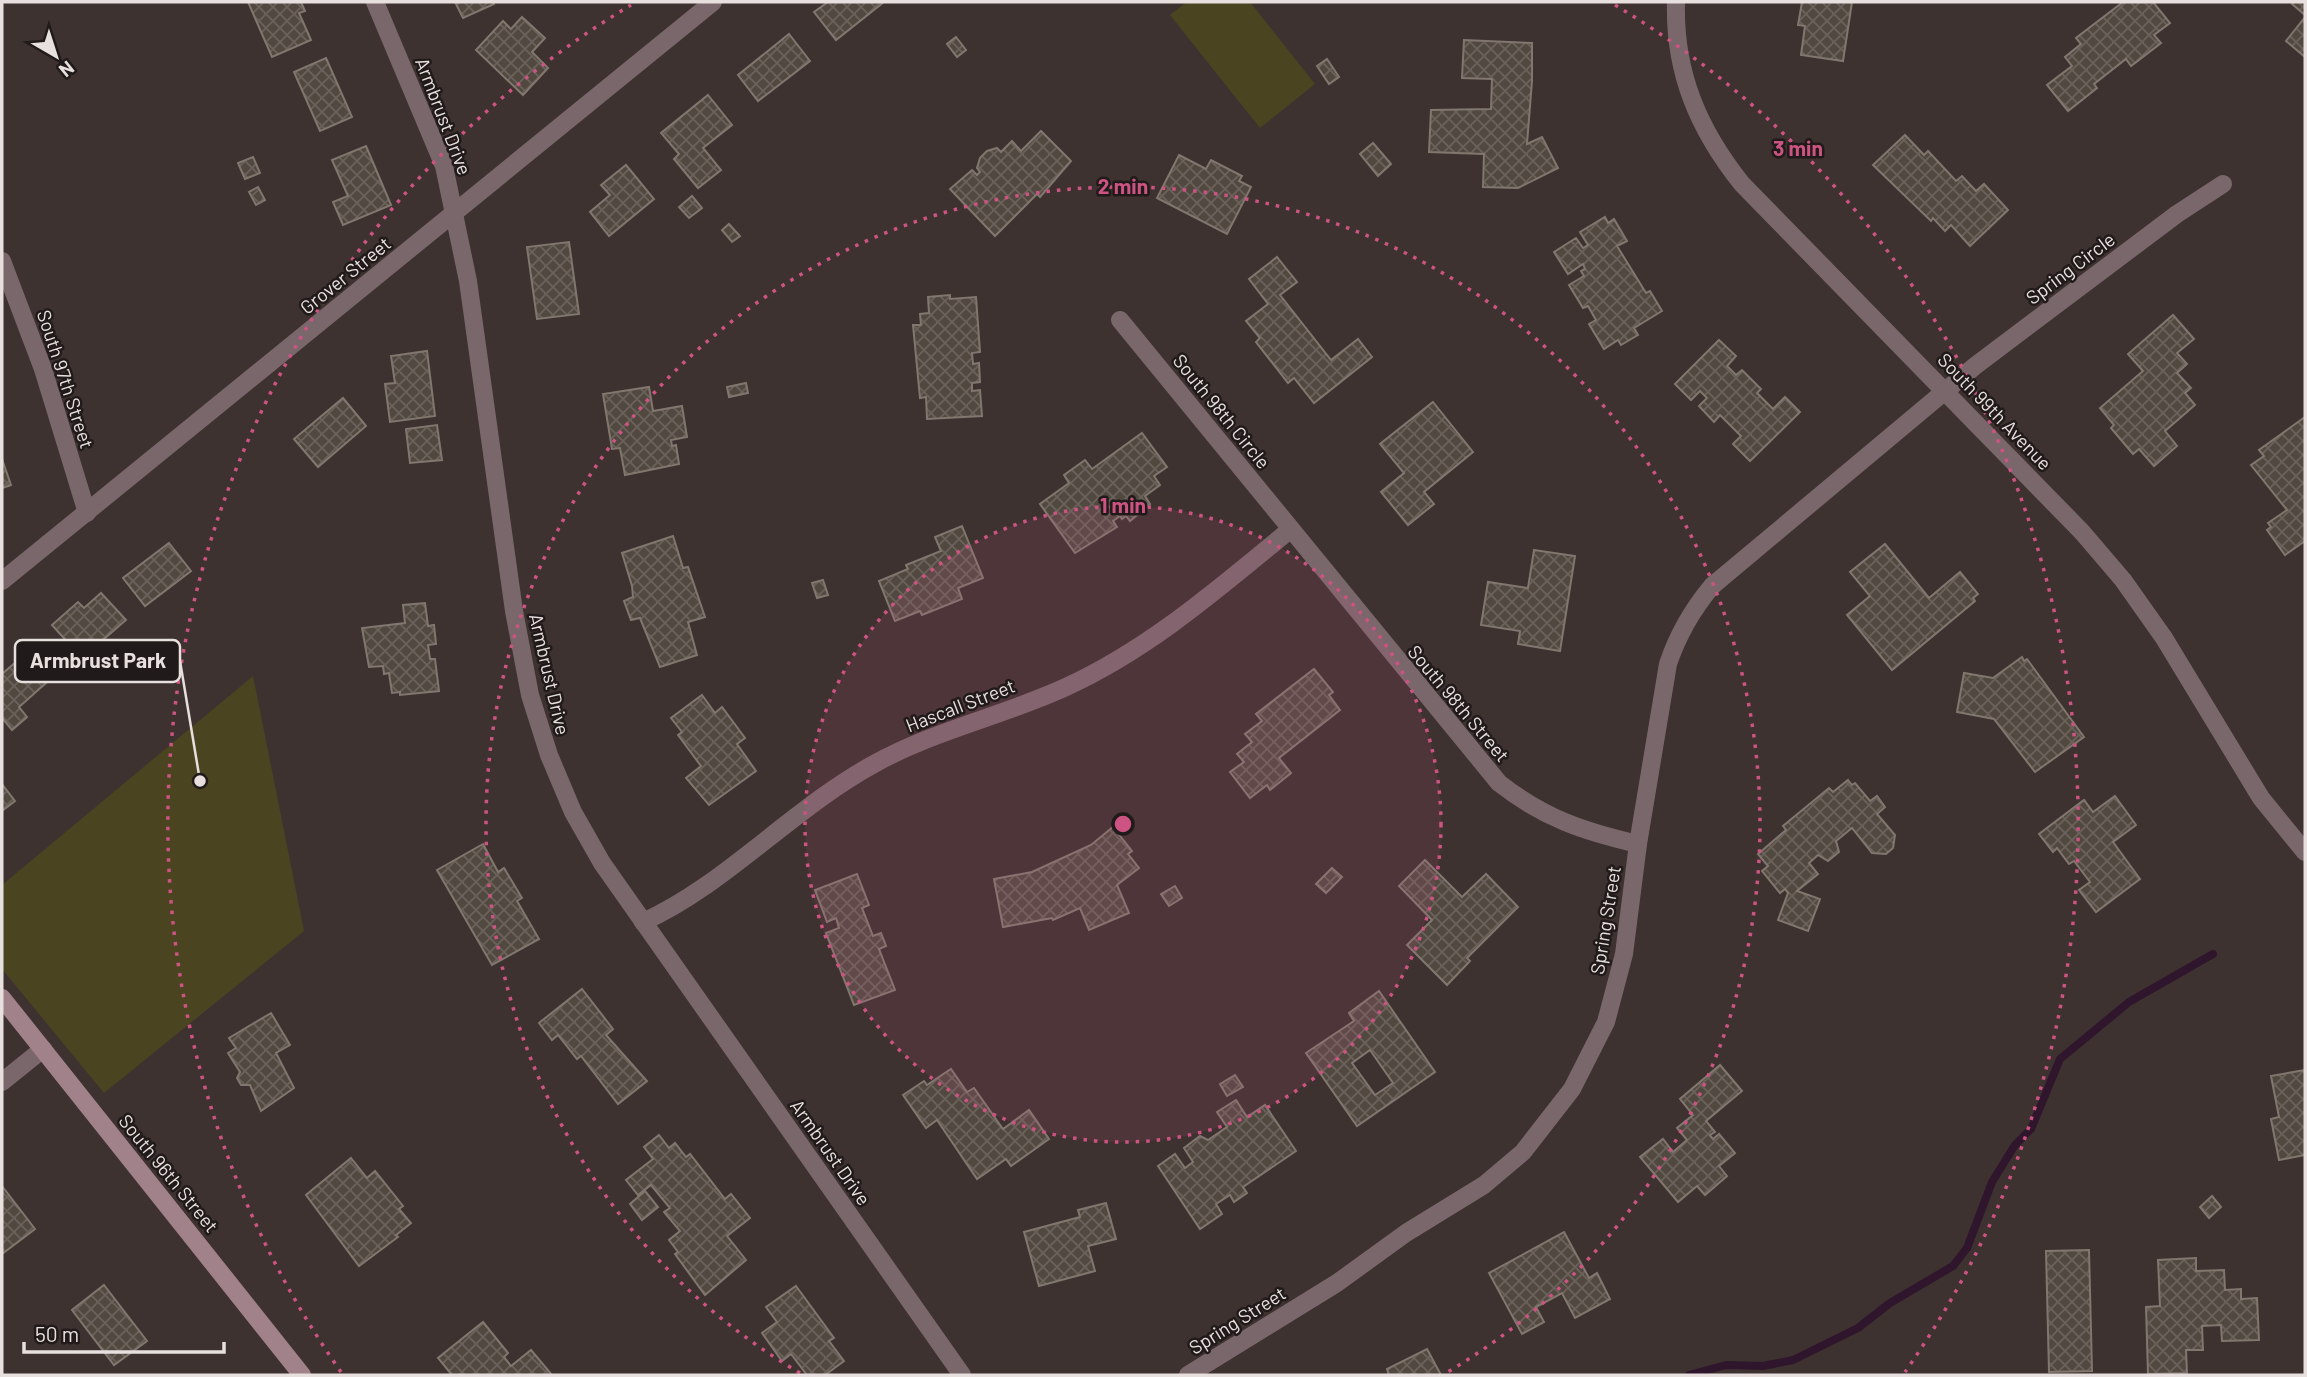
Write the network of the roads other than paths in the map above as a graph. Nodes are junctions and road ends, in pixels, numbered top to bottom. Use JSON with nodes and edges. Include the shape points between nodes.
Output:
{"nodes":[{"id":1,"x":375,"y":2,"type":"edge"},
{"id":2,"x":713,"y":2,"type":"edge"},
{"id":3,"x":1676,"y":2,"type":"edge"},
{"id":4,"x":2223,"y":184,"type":"dead end"},
{"id":5,"x":455,"y":214,"type":"junction"},
{"id":6,"x":2,"y":261,"type":"edge"},
{"id":7,"x":1120,"y":320,"type":"dead end"},
{"id":8,"x":1946,"y":391,"type":"junction"},
{"id":9,"x":87,"y":513,"type":"junction"},
{"id":10,"x":1291,"y":529,"type":"junction"},
{"id":11,"x":2,"y":581,"type":"edge"},
{"id":12,"x":1638,"y":844,"type":"junction"},
{"id":13,"x":2305,"y":852,"type":"edge"},
{"id":14,"x":643,"y":922,"type":"junction"},
{"id":15,"x":2,"y":998,"type":"edge"},
{"id":16,"x":43,"y":1049,"type":"junction"},
{"id":17,"x":2,"y":1082,"type":"edge"},
{"id":18,"x":302,"y":1375,"type":"edge"},
{"id":19,"x":962,"y":1375,"type":"edge"},
{"id":20,"x":1188,"y":1375,"type":"edge"}],
"edges":[{"from":1,"to":5,"type":"street","name":"Armbrust Drive","via":[[444,166]]},
{"from":2,"to":5,"type":"street","name":"Grover Street"},
{"from":3,"to":8,"type":"street","name":"South 99th Avenue","via":[[1675,30],[1687,90],[1718,154],[1742,184]]},
{"from":4,"to":8,"type":"street","name":"Spring Circle","via":[[2166,222]]},
{"from":5,"to":9,"type":"street","name":"Grover Street"},
{"from":5,"to":14,"type":"street","name":"Armbrust Drive","via":[[530,695],[573,812]]},
{"from":6,"to":9,"type":"street","name":"South 97th Street","via":[[43,369]]},
{"from":7,"to":10,"type":"street","name":"South 98th Circle"},
{"from":8,"to":12,"type":"street","name":"Spring Street","via":[[1731,568],[1693,609],[1668,664]]},
{"from":8,"to":13,"type":"street","name":"South 99th Avenue","via":[[2123,580],[2262,797]]},
{"from":9,"to":11,"type":"street","name":"Grover Street"},
{"from":10,"to":12,"type":"street","name":"South 98th Street","via":[[1499,783],[1558,821]]},
{"from":10,"to":14,"type":"street","name":"Hascall Street","via":[[1128,655],[1064,688],[934,736],[874,764],[814,802],[681,902]]},
{"from":12,"to":20,"type":"street","name":"Spring Street","via":[[1624,954],[1605,1021],[1591,1056],[1551,1121],[1484,1185]]},
{"from":14,"to":19,"type":"street","name":"Armbrust Drive"},
{"from":15,"to":16,"type":"street","name":"South 96th Street"},
{"from":16,"to":17,"type":"street"},
{"from":16,"to":18,"type":"street","name":"South 96th Street"}]}
